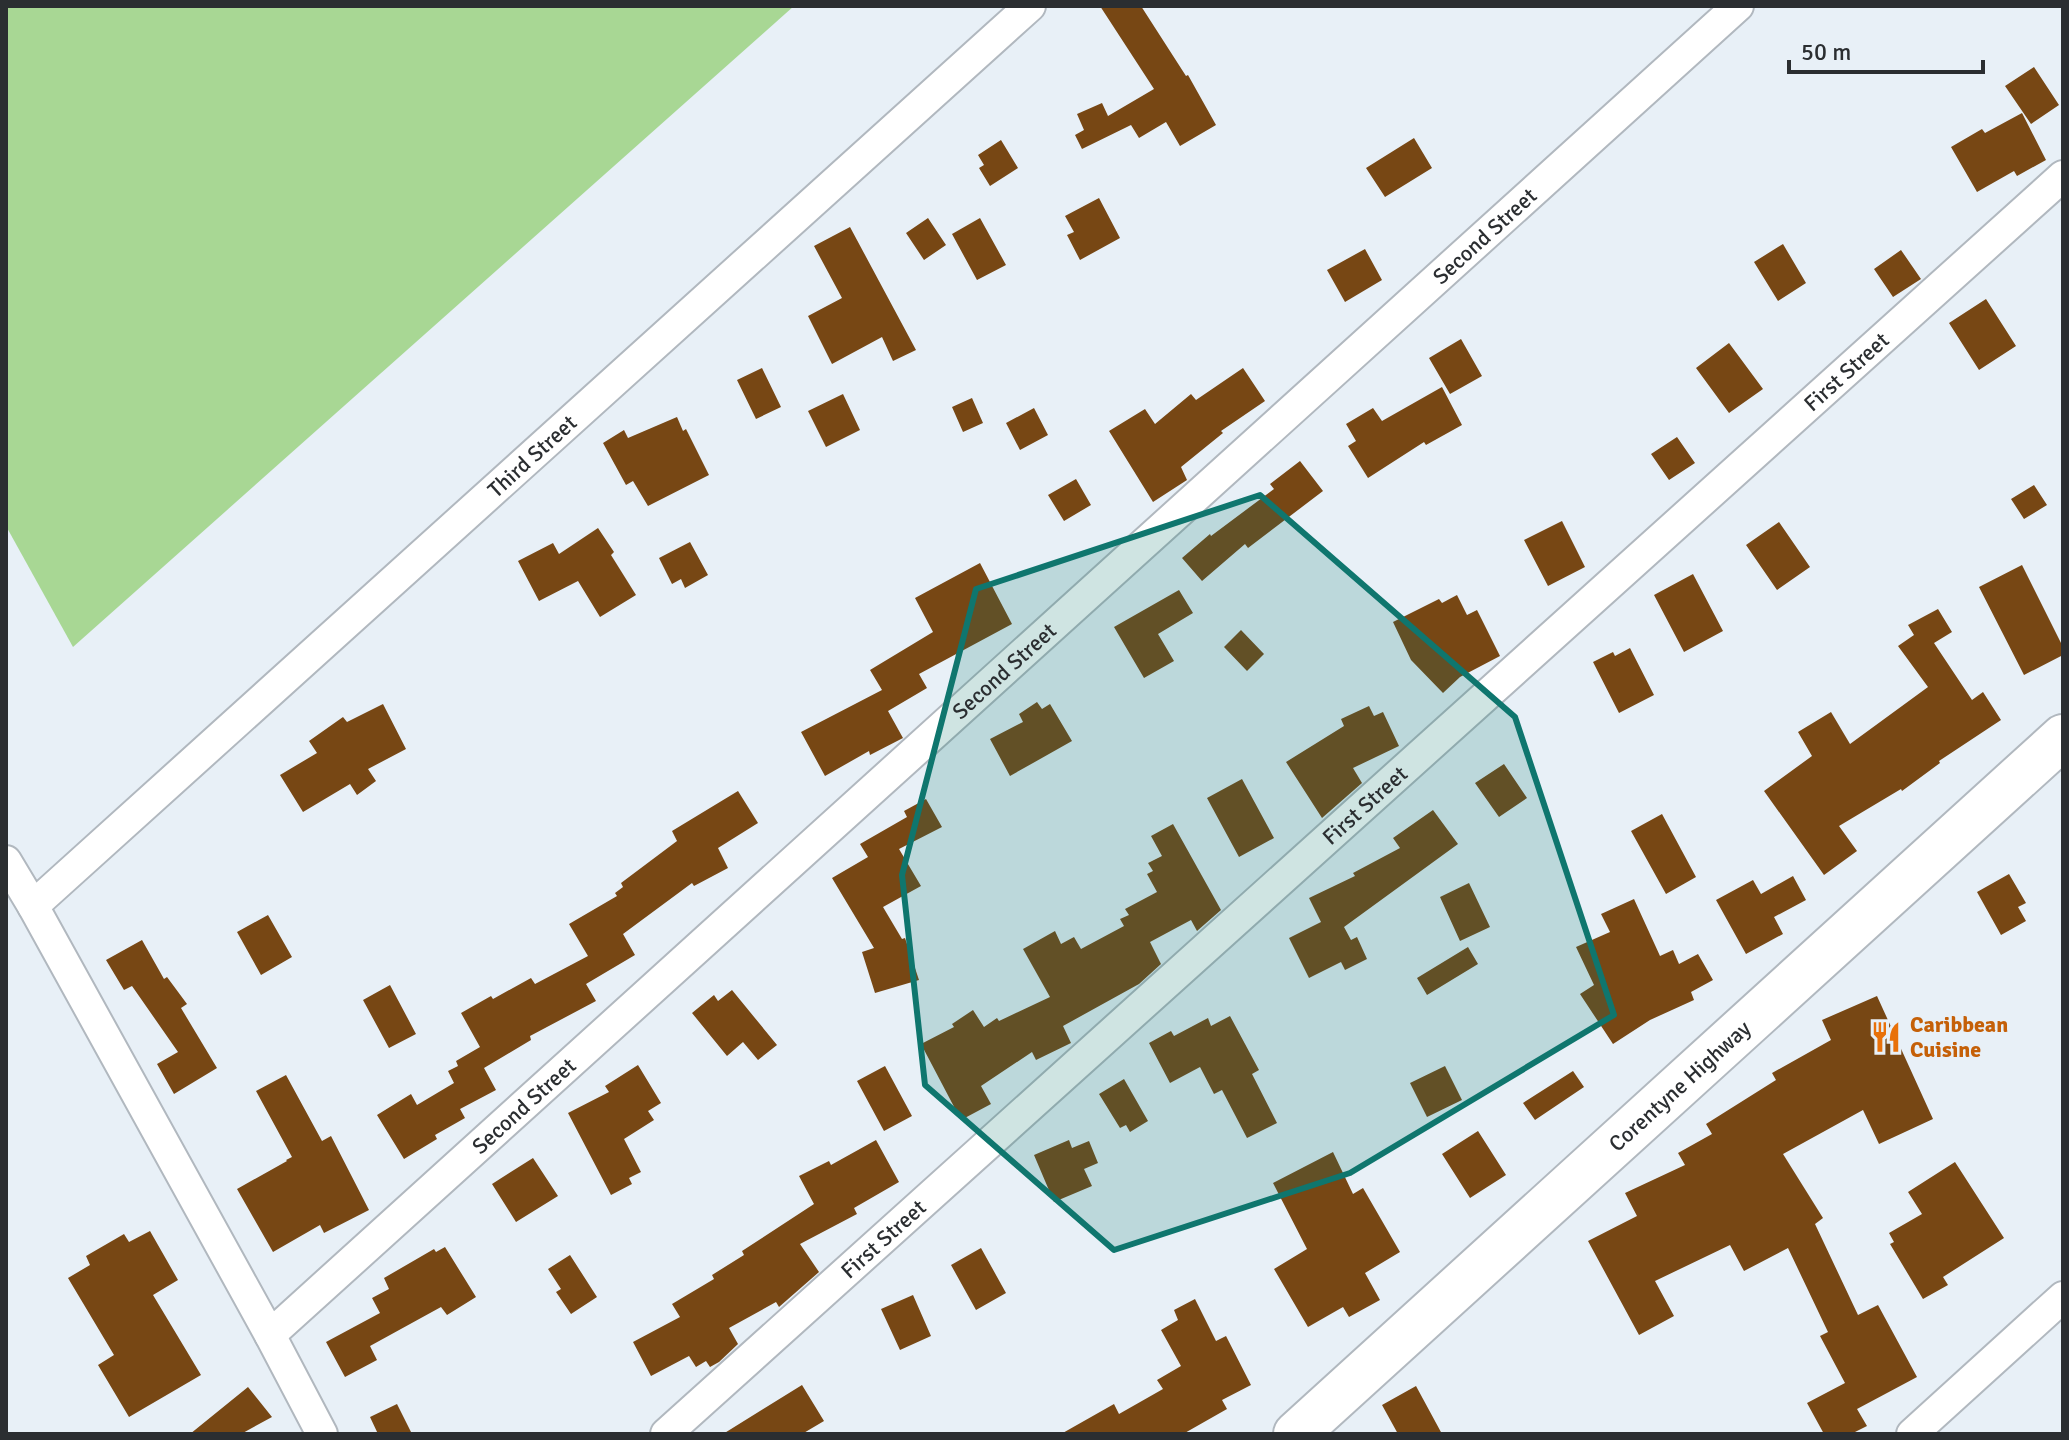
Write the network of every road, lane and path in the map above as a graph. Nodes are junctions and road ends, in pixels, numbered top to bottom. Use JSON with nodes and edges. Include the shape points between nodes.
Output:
{"nodes":[{"id":1,"x":1030,"y":6,"type":"edge"},
{"id":2,"x":1738,"y":6,"type":"edge"},
{"id":3,"x":2063,"y":176,"type":"edge"},
{"id":4,"x":2063,"y":737,"type":"edge"},
{"id":5,"x":6,"y":861,"type":"edge"},
{"id":6,"x":33,"y":906,"type":"junction"},
{"id":7,"x":2063,"y":1297,"type":"edge"},
{"id":8,"x":270,"y":1335,"type":"junction"},
{"id":9,"x":322,"y":1434,"type":"edge"},
{"id":10,"x":666,"y":1434,"type":"edge"},
{"id":11,"x":1296,"y":1434,"type":"edge"},
{"id":12,"x":1912,"y":1434,"type":"edge"}],
"edges":[{"from":1,"to":6,"type":"street","name":"Third Street"},
{"from":2,"to":8,"type":"street","name":"Second Street"},
{"from":3,"to":10,"type":"street","name":"First Street"},
{"from":4,"to":11,"type":"main road","name":"Corentyne Highway"},
{"from":5,"to":6,"type":"street"},
{"from":6,"to":8,"type":"street"},
{"from":7,"to":12,"type":"street"},
{"from":8,"to":9,"type":"street"}]}
